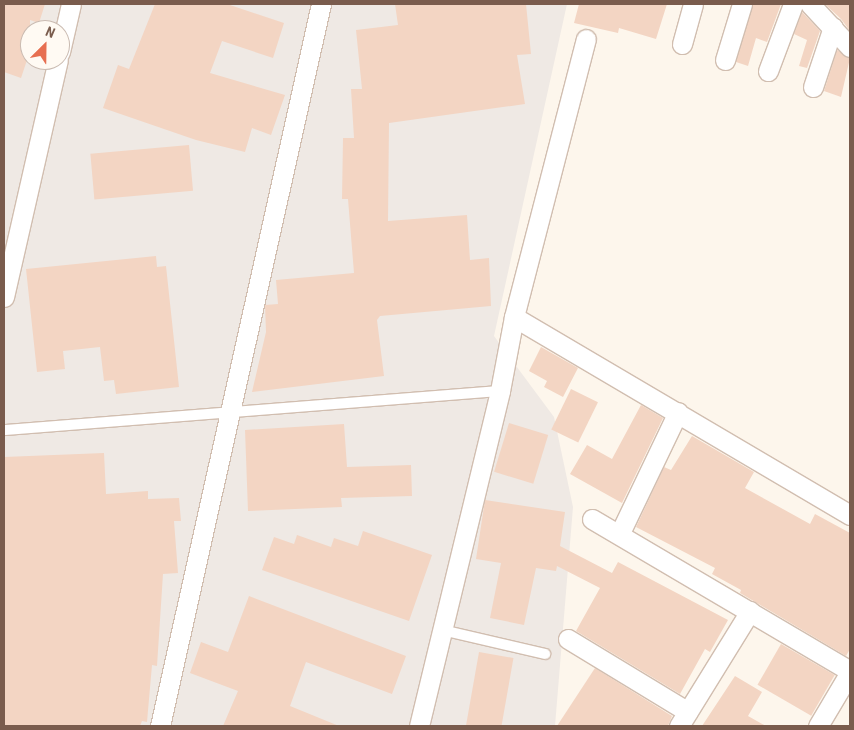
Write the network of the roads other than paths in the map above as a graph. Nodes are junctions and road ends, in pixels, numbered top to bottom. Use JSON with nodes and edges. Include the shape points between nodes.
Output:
{"nodes":[{"id":1,"x":71,"y":4,"type":"edge"},
{"id":2,"x":321,"y":4,"type":"edge"},
{"id":3,"x":693,"y":4,"type":"edge"},
{"id":4,"x":742,"y":4,"type":"edge"},
{"id":5,"x":793,"y":4,"type":"edge"},
{"id":6,"x":810,"y":4,"type":"edge"},
{"id":7,"x":67,"y":20,"type":"edge"},
{"id":8,"x":833,"y":27,"type":"junction"},
{"id":9,"x":586,"y":39,"type":"dead end"},
{"id":10,"x":682,"y":44,"type":"dead end"},
{"id":11,"x":850,"y":47,"type":"edge"},
{"id":12,"x":726,"y":60,"type":"dead end"},
{"id":13,"x":56,"y":70,"type":"edge"},
{"id":14,"x":768,"y":71,"type":"dead end"},
{"id":15,"x":813,"y":87,"type":"dead end"},
{"id":16,"x":4,"y":297,"type":"edge"},
{"id":17,"x":514,"y":318,"type":"junction"},
{"id":18,"x":500,"y":391,"type":"junction"},
{"id":19,"x":231,"y":411,"type":"junction"},
{"id":20,"x":678,"y":412,"type":"junction"},
{"id":21,"x":4,"y":430,"type":"edge"},
{"id":22,"x":850,"y":515,"type":"edge"},
{"id":23,"x":592,"y":519,"type":"dead end"},
{"id":24,"x":620,"y":533,"type":"junction"},
{"id":25,"x":750,"y":611,"type":"junction"},
{"id":26,"x":442,"y":630,"type":"junction"},
{"id":27,"x":568,"y":639,"type":"dead end"},
{"id":28,"x":545,"y":654,"type":"dead end"},
{"id":29,"x":850,"y":671,"type":"edge"},
{"id":30,"x":684,"y":719,"type":"edge"},
{"id":31,"x":160,"y":726,"type":"edge"},
{"id":32,"x":419,"y":726,"type":"edge"},
{"id":33,"x":818,"y":726,"type":"edge"}],
"edges":[{"from":1,"to":7,"type":"street"},
{"from":2,"to":19,"type":"street"},
{"from":3,"to":10,"type":"street"},
{"from":4,"to":12,"type":"street"},
{"from":5,"to":14,"type":"street"},
{"from":6,"to":8,"type":"street"},
{"from":8,"to":11,"type":"street"},
{"from":8,"to":15,"type":"street"},
{"from":9,"to":17,"type":"street"},
{"from":13,"to":16,"type":"street"},
{"from":17,"to":18,"type":"street"},
{"from":17,"to":20,"type":"street"},
{"from":18,"to":19,"type":"lane"},
{"from":18,"to":26,"type":"street"},
{"from":19,"to":21,"type":"lane"},
{"from":19,"to":31,"type":"street"},
{"from":20,"to":22,"type":"street"},
{"from":20,"to":24,"type":"street"},
{"from":23,"to":24,"type":"street"},
{"from":24,"to":25,"type":"street"},
{"from":25,"to":29,"type":"street"},
{"from":25,"to":30,"type":"street"},
{"from":26,"to":28,"type":"lane"},
{"from":26,"to":32,"type":"street"},
{"from":27,"to":30,"type":"street"},
{"from":29,"to":33,"type":"street"}]}
